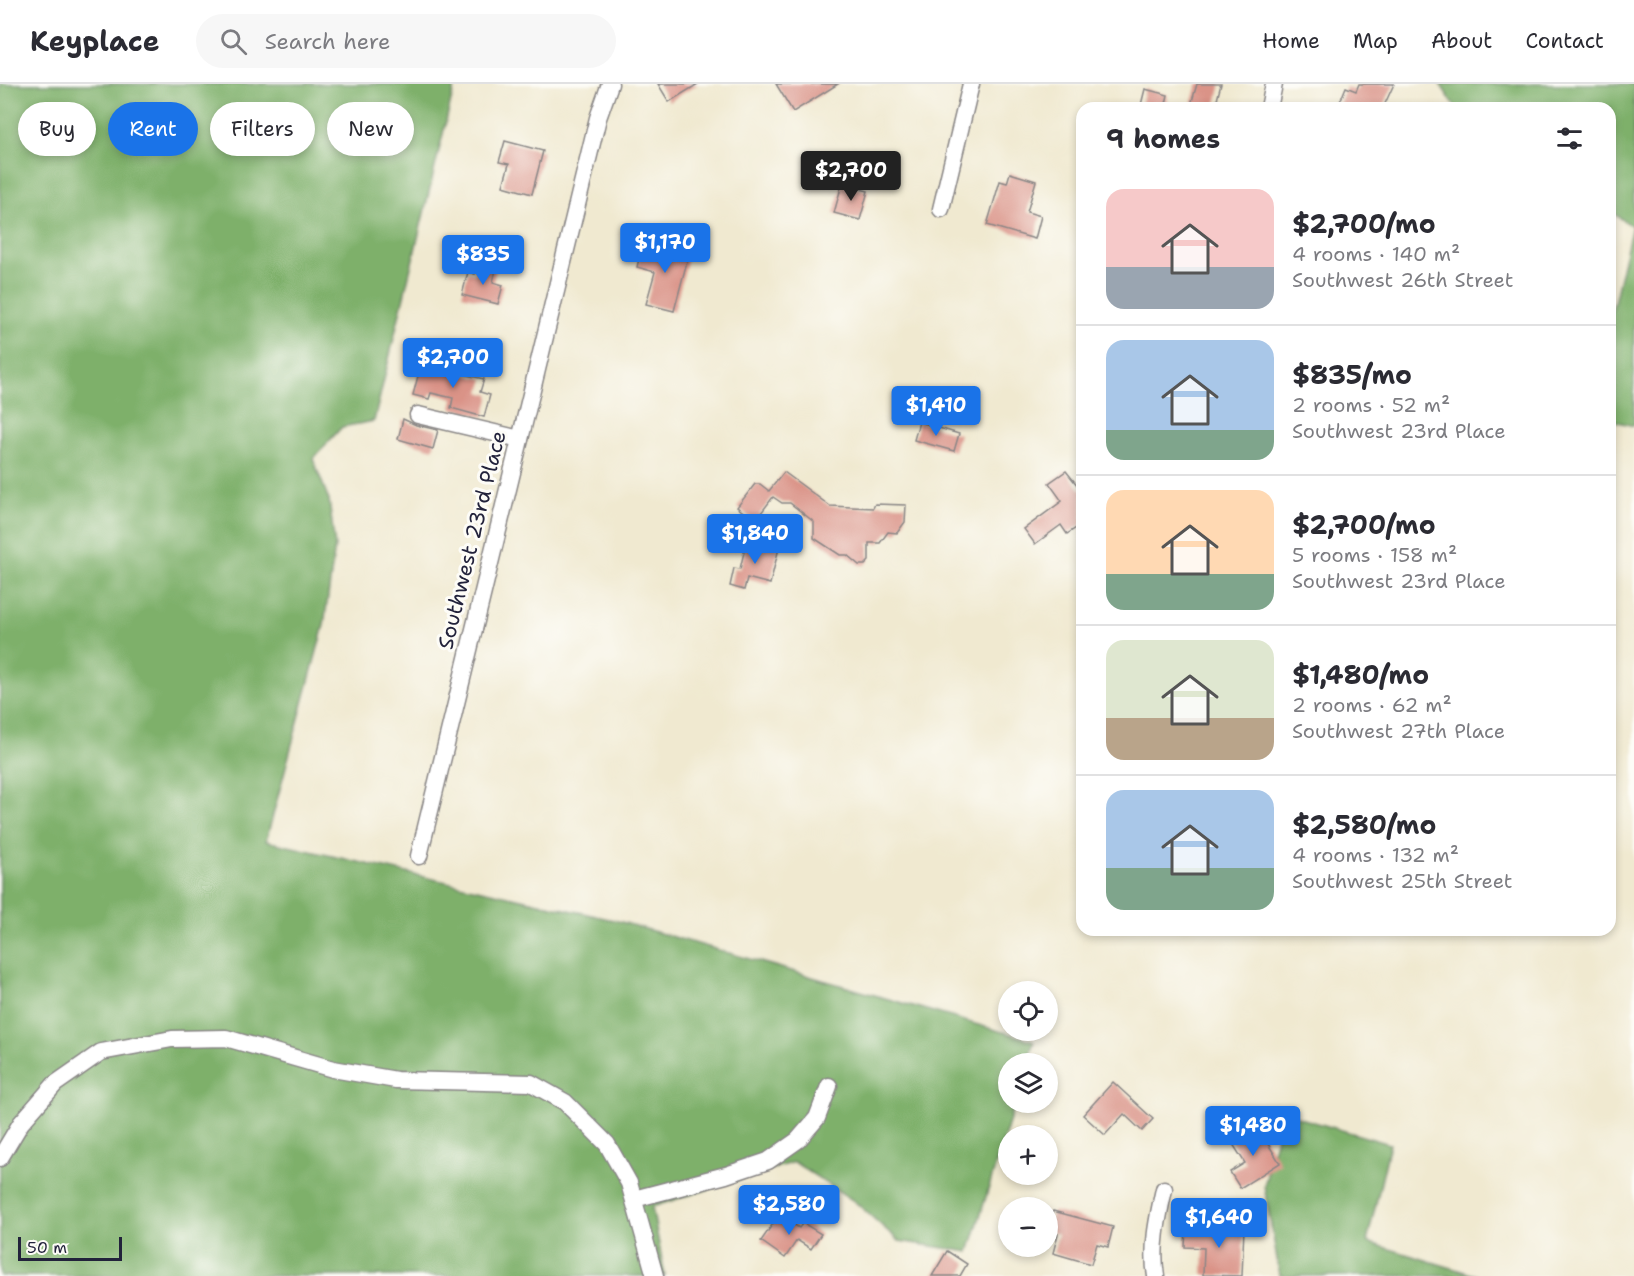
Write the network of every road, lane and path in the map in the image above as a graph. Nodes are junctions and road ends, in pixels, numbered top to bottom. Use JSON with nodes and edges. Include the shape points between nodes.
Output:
{"nodes":[{"id":1,"x":610,"y":84,"type":"edge"},
{"id":2,"x":971,"y":84,"type":"edge"},
{"id":3,"x":1274,"y":84,"type":"edge"},
{"id":4,"x":1270,"y":102,"type":"edge"},
{"id":5,"x":941,"y":209,"type":"dead end"},
{"id":6,"x":418,"y":414,"type":"dead end"},
{"id":7,"x":520,"y":439,"type":"junction"},
{"id":8,"x":419,"y":856,"type":"dead end"},
{"id":9,"x":830,"y":1086,"type":"dead end"},
{"id":10,"x":0,"y":1158,"type":"edge"},
{"id":11,"x":1164,"y":1189,"type":"dead end"},
{"id":12,"x":634,"y":1199,"type":"junction"},
{"id":13,"x":656,"y":1276,"type":"edge"},
{"id":14,"x":1156,"y":1276,"type":"edge"}],
"edges":[{"from":1,"to":7,"type":"street","name":"Southwest 23rd Place","via":[[598,118]]},
{"from":2,"to":5,"type":"street"},
{"from":3,"to":4,"type":"street"},
{"from":6,"to":7,"type":"street"},
{"from":7,"to":8,"type":"street","name":"Southwest 23rd Place"},
{"from":9,"to":12,"type":"street","via":[[817,1118],[798,1140],[768,1161]]},
{"from":10,"to":12,"type":"street","via":[[21,1123],[55,1084],[101,1052],[172,1039],[226,1038],[333,1069],[396,1080],[531,1083],[565,1102],[607,1144]]},
{"from":11,"to":14,"type":"street","via":[[1157,1221]]},
{"from":12,"to":13,"type":"street"}]}
